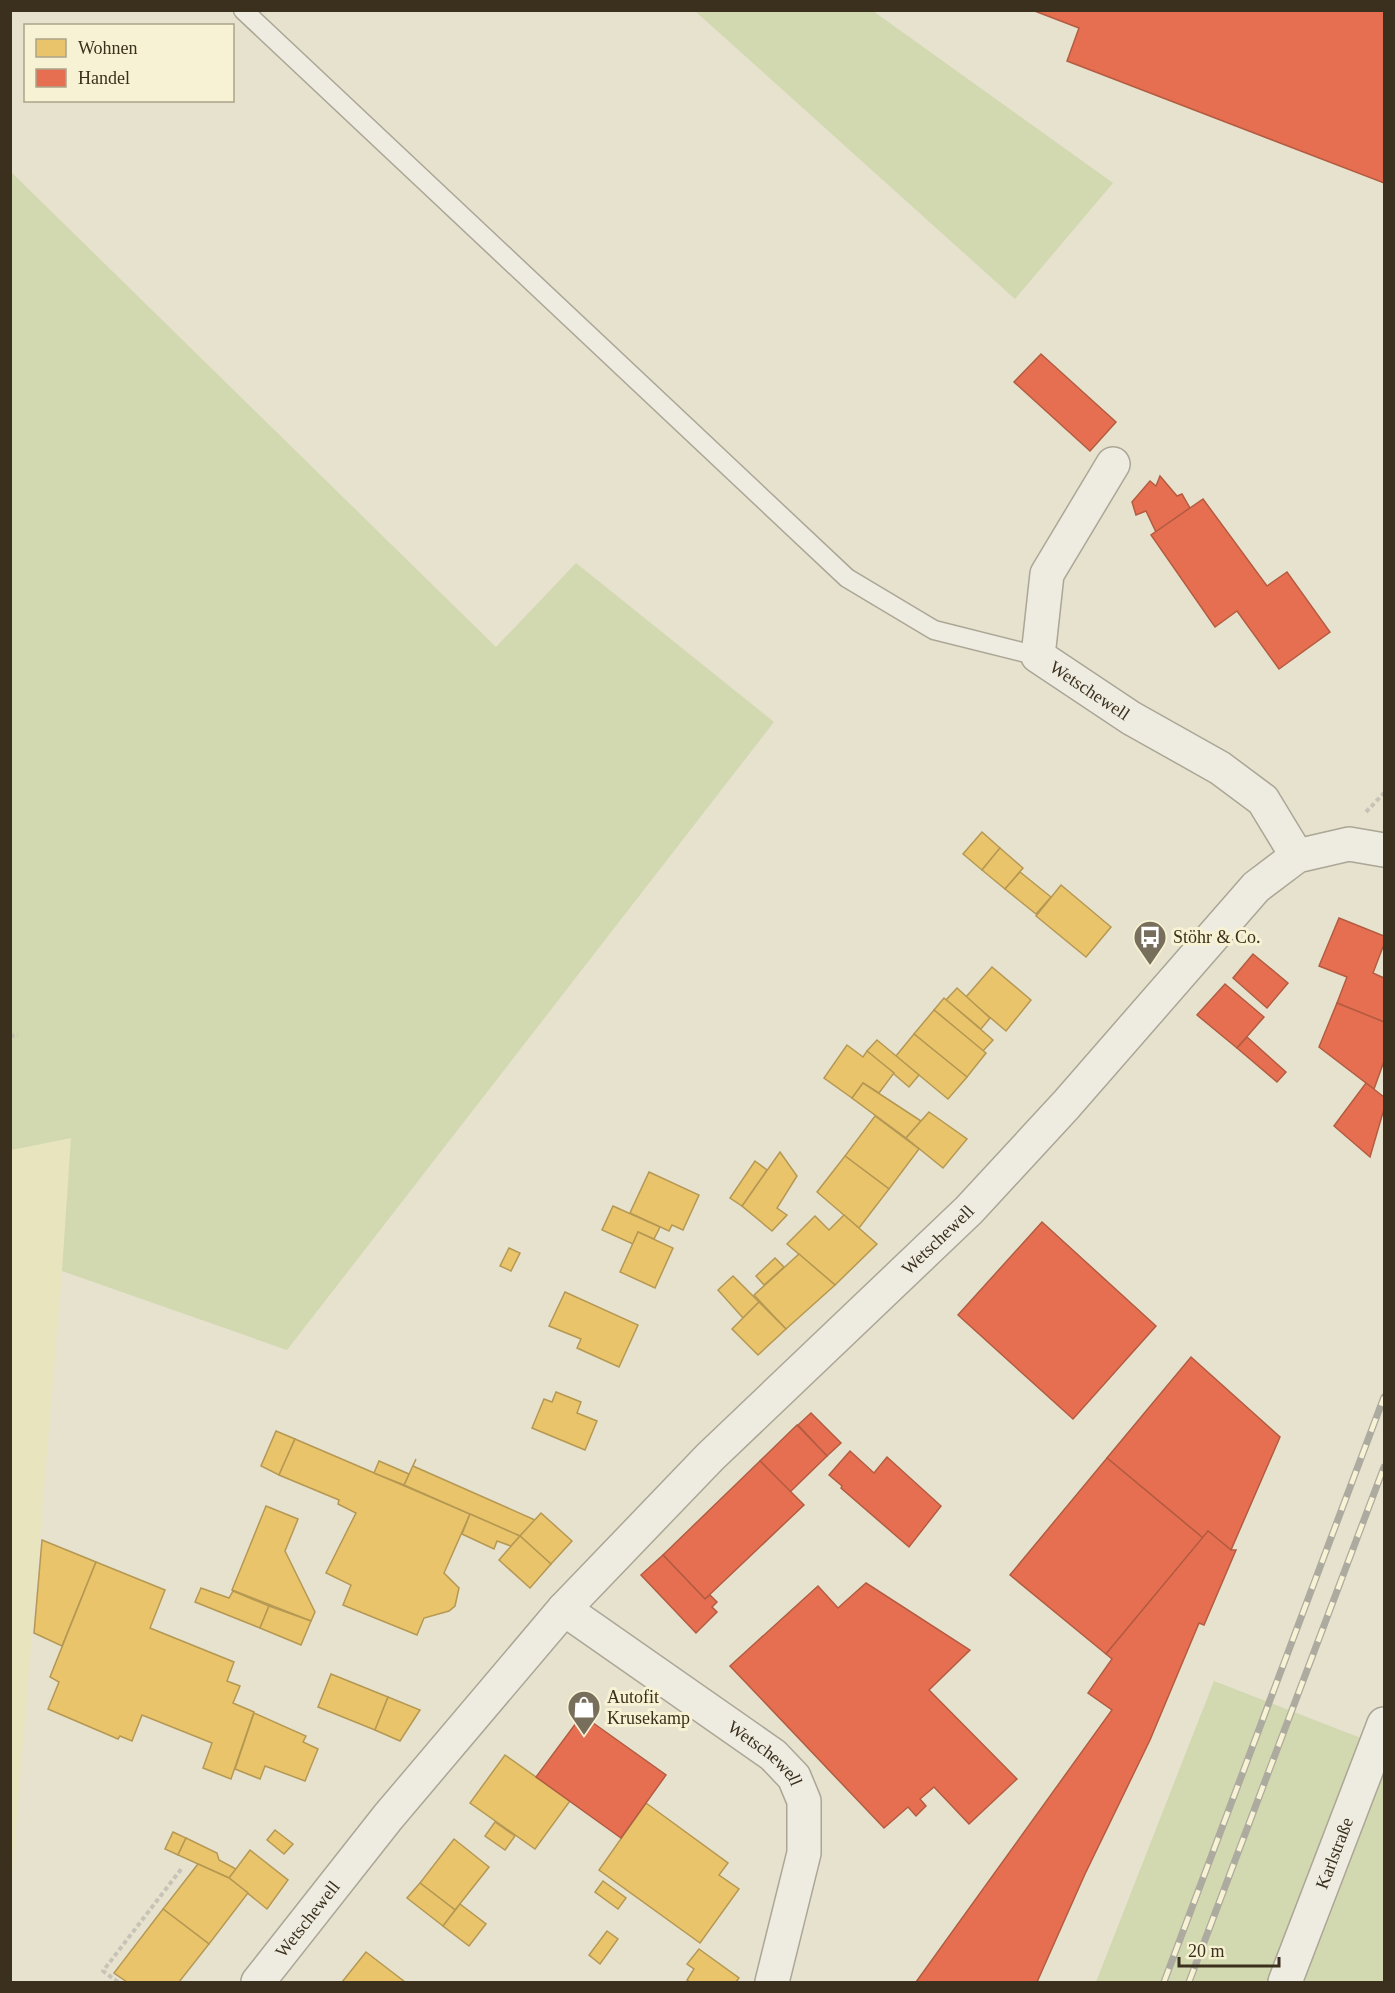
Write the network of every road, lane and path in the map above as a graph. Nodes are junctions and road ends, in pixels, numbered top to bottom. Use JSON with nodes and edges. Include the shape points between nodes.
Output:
{"nodes":[{"id":1,"x":243,"y":10,"type":"edge"},
{"id":2,"x":1113,"y":464,"type":"dead end"},
{"id":3,"x":1038,"y":656,"type":"junction"},
{"id":4,"x":1384,"y":793,"type":"edge"},
{"id":5,"x":1360,"y":819,"type":"dead end"},
{"id":6,"x":1384,"y":850,"type":"edge"},
{"id":7,"x":1297,"y":856,"type":"junction"},
{"id":8,"x":18,"y":1035,"type":"dead end"},
{"id":9,"x":10,"y":1036,"type":"edge"},
{"id":10,"x":564,"y":1609,"type":"junction"},
{"id":11,"x":1384,"y":1724,"type":"edge"},
{"id":12,"x":182,"y":1868,"type":"dead end"},
{"id":13,"x":118,"y":1983,"type":"edge"},
{"id":14,"x":258,"y":1983,"type":"edge"},
{"id":15,"x":772,"y":1983,"type":"edge"},
{"id":16,"x":1285,"y":1983,"type":"edge"}],
"edges":[{"from":1,"to":3,"type":"lane","via":[[847,578],[934,630]]},
{"from":2,"to":3,"type":"street","name":"Wetschewell","via":[[1047,574]]},
{"from":3,"to":7,"type":"street","name":"Wetschewell","via":[[1131,718],[1220,768],[1263,800]]},
{"from":4,"to":5,"type":"path"},
{"from":6,"to":7,"type":"street","name":"Wetschewell","via":[[1349,844]]},
{"from":7,"to":10,"type":"street","name":"Wetschewell","via":[[1256,886],[969,1210],[711,1457]]},
{"from":8,"to":9,"type":"path"},
{"from":10,"to":14,"type":"street","name":"Wetschewell","via":[[388,1818]]},
{"from":10,"to":15,"type":"street","name":"Wetschewell","via":[[772,1755],[794,1777],[804,1801],[804,1853]]},
{"from":11,"to":16,"type":"street","name":"Karlstraße"},
{"from":12,"to":13,"type":"path","via":[[103,1971]]}]}
